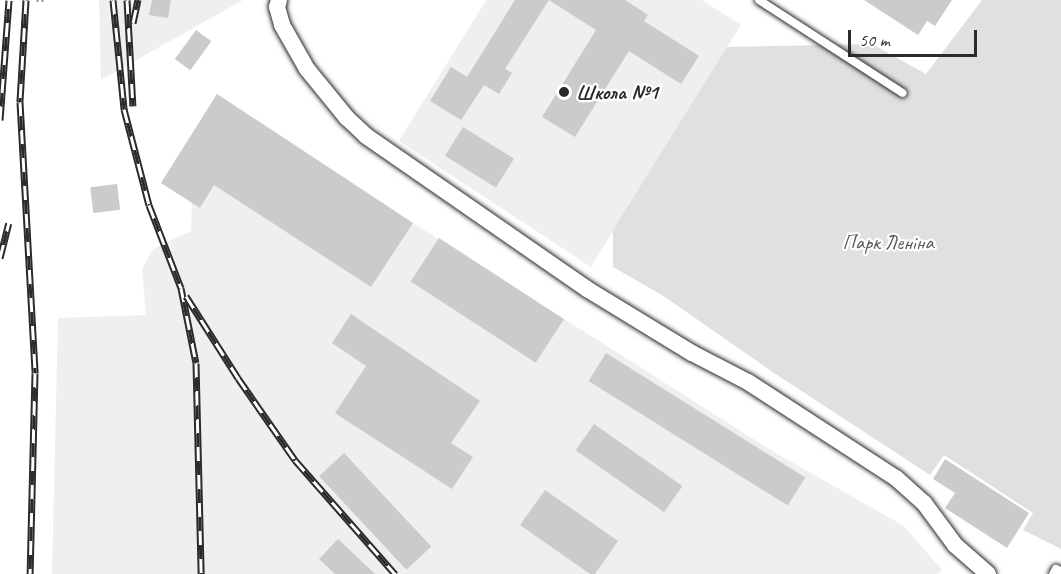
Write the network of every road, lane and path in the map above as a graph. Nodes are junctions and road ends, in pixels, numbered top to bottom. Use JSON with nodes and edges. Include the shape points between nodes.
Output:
{"nodes":[{"id":1,"x":279,"y":0,"type":"edge"},
{"id":2,"x":759,"y":0,"type":"edge"},
{"id":3,"x":903,"y":93,"type":"dead end"},
{"id":4,"x":1061,"y":571,"type":"edge"},
{"id":5,"x":988,"y":574,"type":"edge"},
{"id":6,"x":1053,"y":574,"type":"edge"}],
"edges":[{"from":1,"to":5,"type":"street","via":[[282,25],[307,69],[366,136],[587,290],[748,382],[896,478],[924,502],[955,545]]},
{"from":2,"to":3,"type":"lane"},
{"from":4,"to":6,"type":"lane","via":[[1056,569]]}]}
